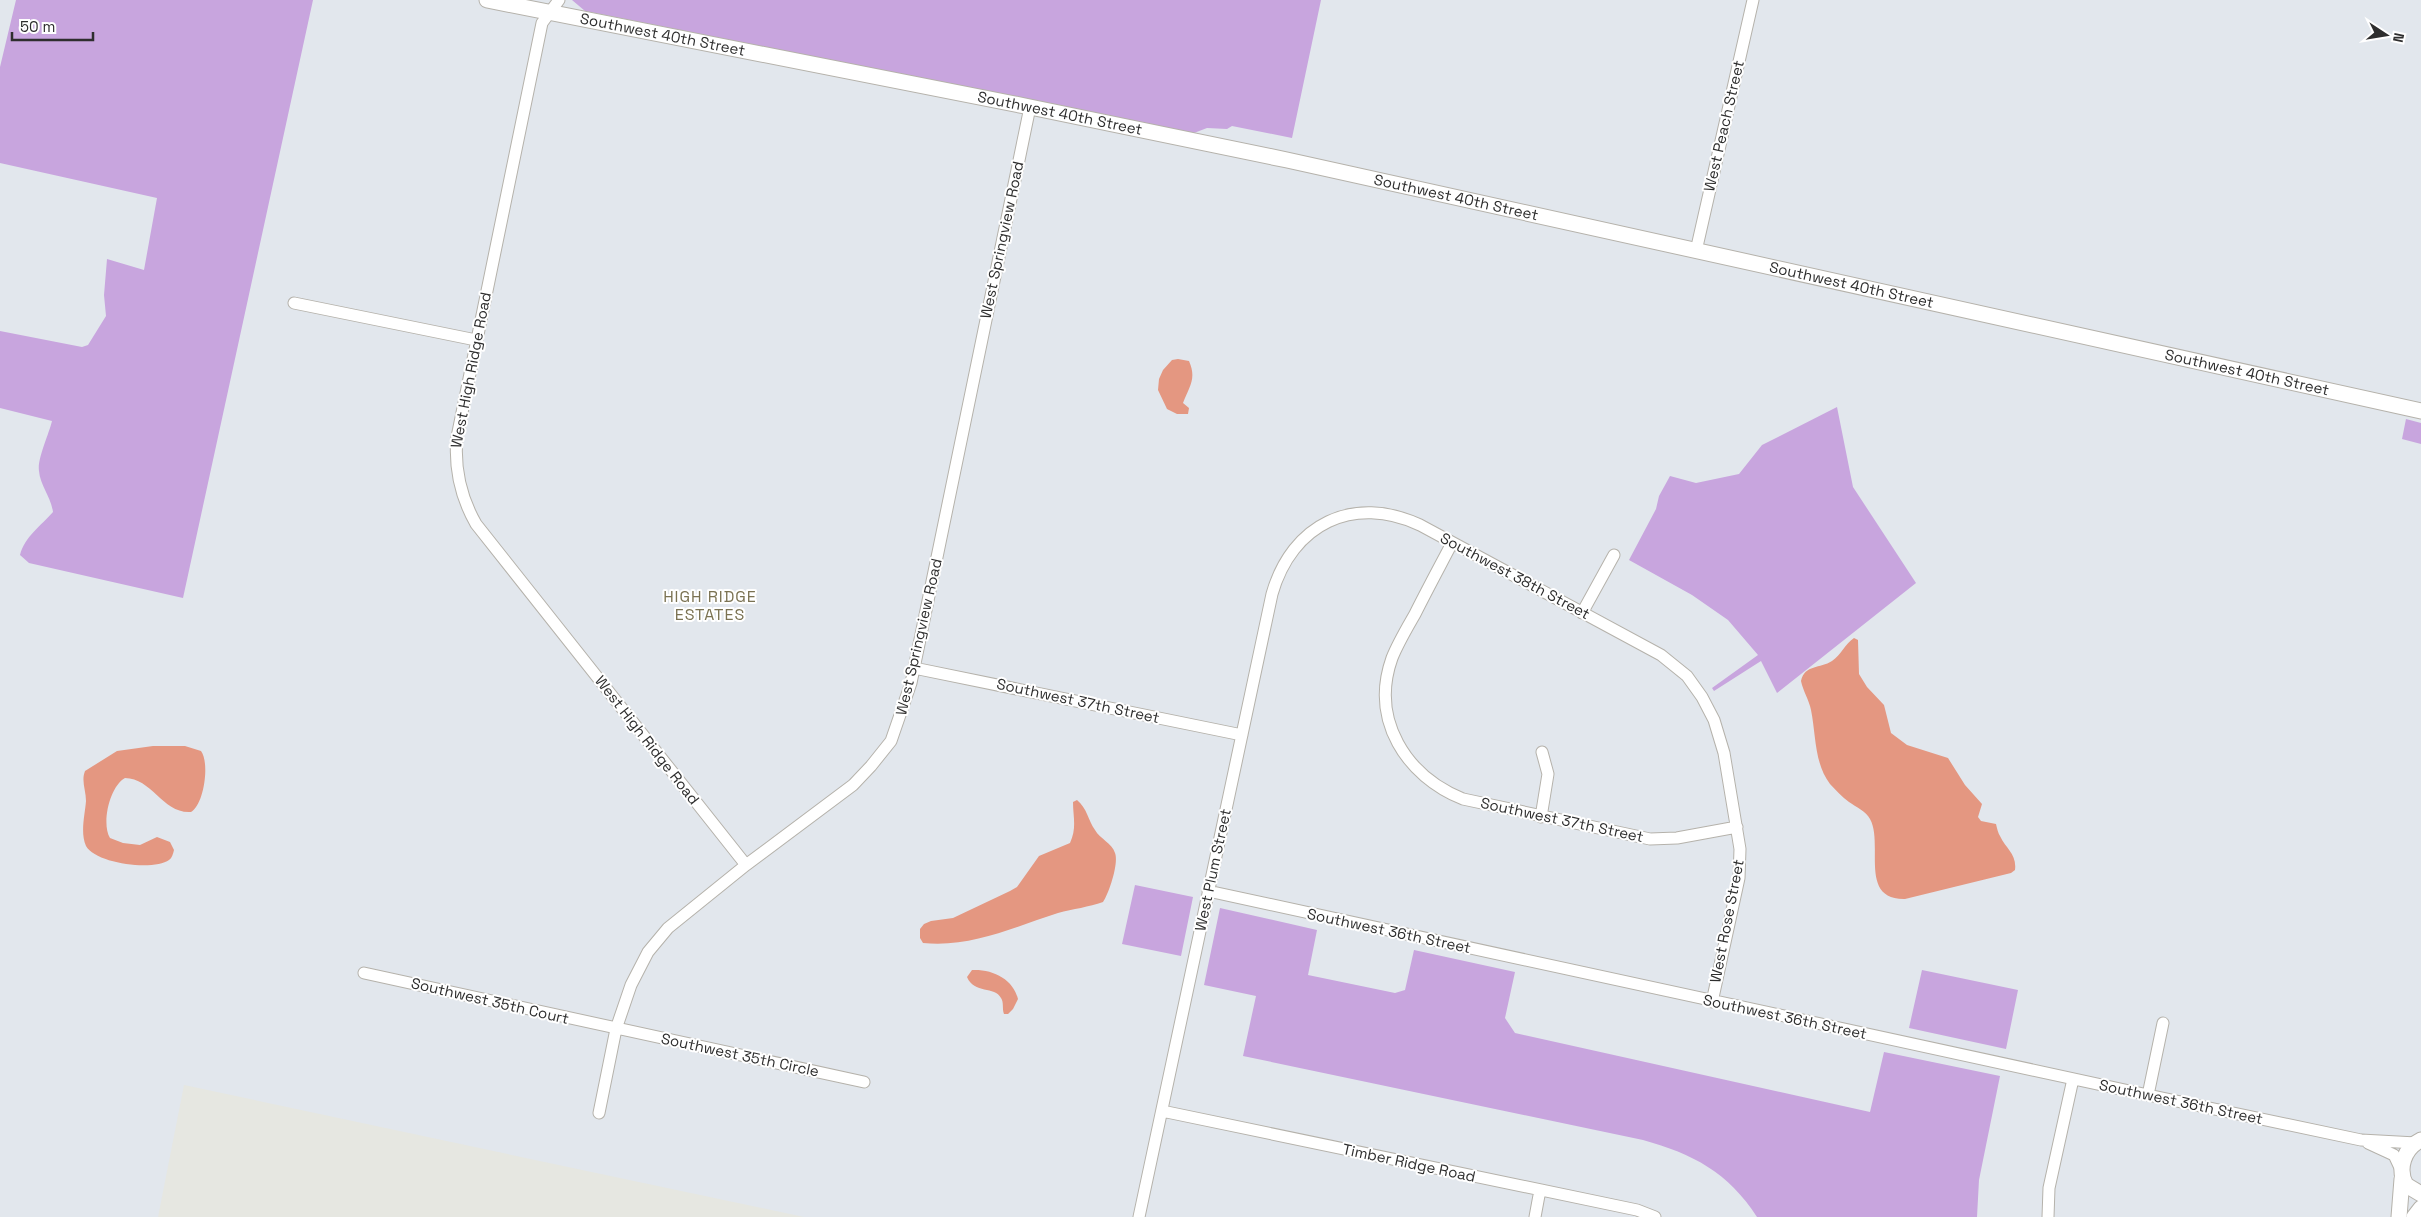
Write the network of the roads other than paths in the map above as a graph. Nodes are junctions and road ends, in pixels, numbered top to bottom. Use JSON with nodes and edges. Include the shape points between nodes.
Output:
{"nodes":[{"id":1,"x":487,"y":0,"type":"edge"},
{"id":2,"x":1753,"y":0,"type":"edge"},
{"id":3,"x":555,"y":6,"type":"edge"},
{"id":4,"x":1030,"y":107,"type":"junction"},
{"id":5,"x":1696,"y":251,"type":"junction"},
{"id":6,"x":294,"y":303,"type":"dead end"},
{"id":7,"x":476,"y":340,"type":"junction"},
{"id":8,"x":2421,"y":411,"type":"edge"},
{"id":9,"x":1309,"y":533,"type":"joint"},
{"id":10,"x":1452,"y":543,"type":"junction"},
{"id":11,"x":1614,"y":555,"type":"dead end"},
{"id":12,"x":1582,"y":613,"type":"junction"},
{"id":13,"x":914,"y":668,"type":"junction"},
{"id":14,"x":1702,"y":696,"type":"joint"},
{"id":15,"x":1242,"y":735,"type":"junction"},
{"id":16,"x":1542,"y":752,"type":"dead end"},
{"id":17,"x":1541,"y":817,"type":"junction"},
{"id":18,"x":1737,"y":827,"type":"junction"},
{"id":19,"x":746,"y":865,"type":"junction"},
{"id":20,"x":1208,"y":891,"type":"junction"},
{"id":21,"x":364,"y":973,"type":"dead end"},
{"id":22,"x":1712,"y":1002,"type":"junction"},
{"id":23,"x":2163,"y":1023,"type":"dead end"},
{"id":24,"x":616,"y":1029,"type":"junction"},
{"id":25,"x":2073,"y":1079,"type":"junction"},
{"id":26,"x":864,"y":1082,"type":"dead end"},
{"id":27,"x":2148,"y":1095,"type":"junction"},
{"id":28,"x":1162,"y":1111,"type":"junction"},
{"id":29,"x":599,"y":1113,"type":"dead end"},
{"id":30,"x":2362,"y":1140,"type":"junction"},
{"id":31,"x":2419,"y":1141,"type":"edge"},
{"id":32,"x":2402,"y":1175,"type":"junction"},
{"id":33,"x":1540,"y":1190,"type":"junction"},
{"id":34,"x":2421,"y":1194,"type":"edge"},
{"id":35,"x":2421,"y":1208,"type":"edge"},
{"id":36,"x":1140,"y":1217,"type":"edge"},
{"id":37,"x":1534,"y":1217,"type":"edge"},
{"id":38,"x":1655,"y":1217,"type":"edge"},
{"id":39,"x":2048,"y":1217,"type":"edge"},
{"id":40,"x":2399,"y":1217,"type":"edge"},
{"id":41,"x":2414,"y":1217,"type":"edge"}],
"edges":[{"from":1,"to":3,"type":"main road","name":"Southwest 40th Street"},
{"from":2,"to":5,"type":"street","name":"West Peach Street"},
{"from":3,"to":4,"type":"main road","name":"Southwest 40th Street"},
{"from":3,"to":7,"type":"street","name":"West High Ridge Road","via":[[542,23]]},
{"from":4,"to":5,"type":"main road","name":"Southwest 40th Street","via":[[1287,160]]},
{"from":4,"to":13,"type":"street","name":"West Springview Road"},
{"from":5,"to":8,"type":"main road","name":"Southwest 40th Street"},
{"from":6,"to":7,"type":"street"},
{"from":7,"to":19,"type":"street","name":"West High Ridge Road","via":[[455,454],[456,473],[468,510]]},
{"from":9,"to":10,"type":"street","name":"Southwest 38th Street","via":[[1344,516],[1374,513],[1409,520]]},
{"from":9,"to":15,"type":"street","name":"West Plum Street","via":[[1288,554],[1276,579]]},
{"from":10,"to":12,"type":"street","name":"Southwest 38th Street"},
{"from":10,"to":17,"type":"street","name":"Southwest 37th Street","via":[[1397,647],[1389,671],[1387,707],[1393,731],[1404,753],[1424,777],[1447,792],[1476,803]]},
{"from":11,"to":12,"type":"street"},
{"from":12,"to":14,"type":"street","name":"Southwest 38th Street","via":[[1676,666]]},
{"from":13,"to":15,"type":"street","name":"Southwest 37th Street"},
{"from":13,"to":19,"type":"street","name":"West Springview Road","via":[[898,725],[883,753],[853,785]]},
{"from":14,"to":18,"type":"street","name":"West Rose Street","via":[[1720,737]]},
{"from":15,"to":20,"type":"street","name":"West Plum Street"},
{"from":16,"to":17,"type":"street","via":[[1548,774]]},
{"from":17,"to":18,"type":"street","name":"Southwest 37th Street","via":[[1650,839],[1677,838]]},
{"from":18,"to":22,"type":"street","name":"West Rose Street","via":[[1739,878]]},
{"from":19,"to":24,"type":"street","name":"West Springview Road","via":[[668,928],[648,952],[631,984]]},
{"from":20,"to":22,"type":"street","name":"Southwest 36th Street"},
{"from":20,"to":28,"type":"street","name":"West Plum Street"},
{"from":21,"to":24,"type":"street","name":"Southwest 35th Court"},
{"from":22,"to":25,"type":"street","name":"Southwest 36th Street"},
{"from":23,"to":27,"type":"street"},
{"from":24,"to":26,"type":"street","name":"Southwest 35th Circle"},
{"from":24,"to":29,"type":"street","name":"West Springview Road"},
{"from":25,"to":27,"type":"street","name":"Southwest 36th Street"},
{"from":25,"to":39,"type":"street","via":[[2049,1188]]},
{"from":27,"to":30,"type":"street","name":"Southwest 36th Street"},
{"from":28,"to":33,"type":"street","name":"Timber Ridge Road"},
{"from":28,"to":36,"type":"street","name":"West Plum Street"},
{"from":30,"to":31,"type":"street","name":"Southwest 36th Street"},
{"from":30,"to":32,"type":"street","name":"Southwest 36th Street","via":[[2394,1156]]},
{"from":31,"to":32,"type":"main road","via":[[2404,1156]]},
{"from":32,"to":34,"type":"main road","via":[[2406,1185]]},
{"from":32,"to":40,"type":"main road"},
{"from":33,"to":37,"type":"street"},
{"from":33,"to":38,"type":"street","name":"Timber Ridge Road","via":[[1637,1210]]},
{"from":35,"to":41,"type":"main road"}]}
